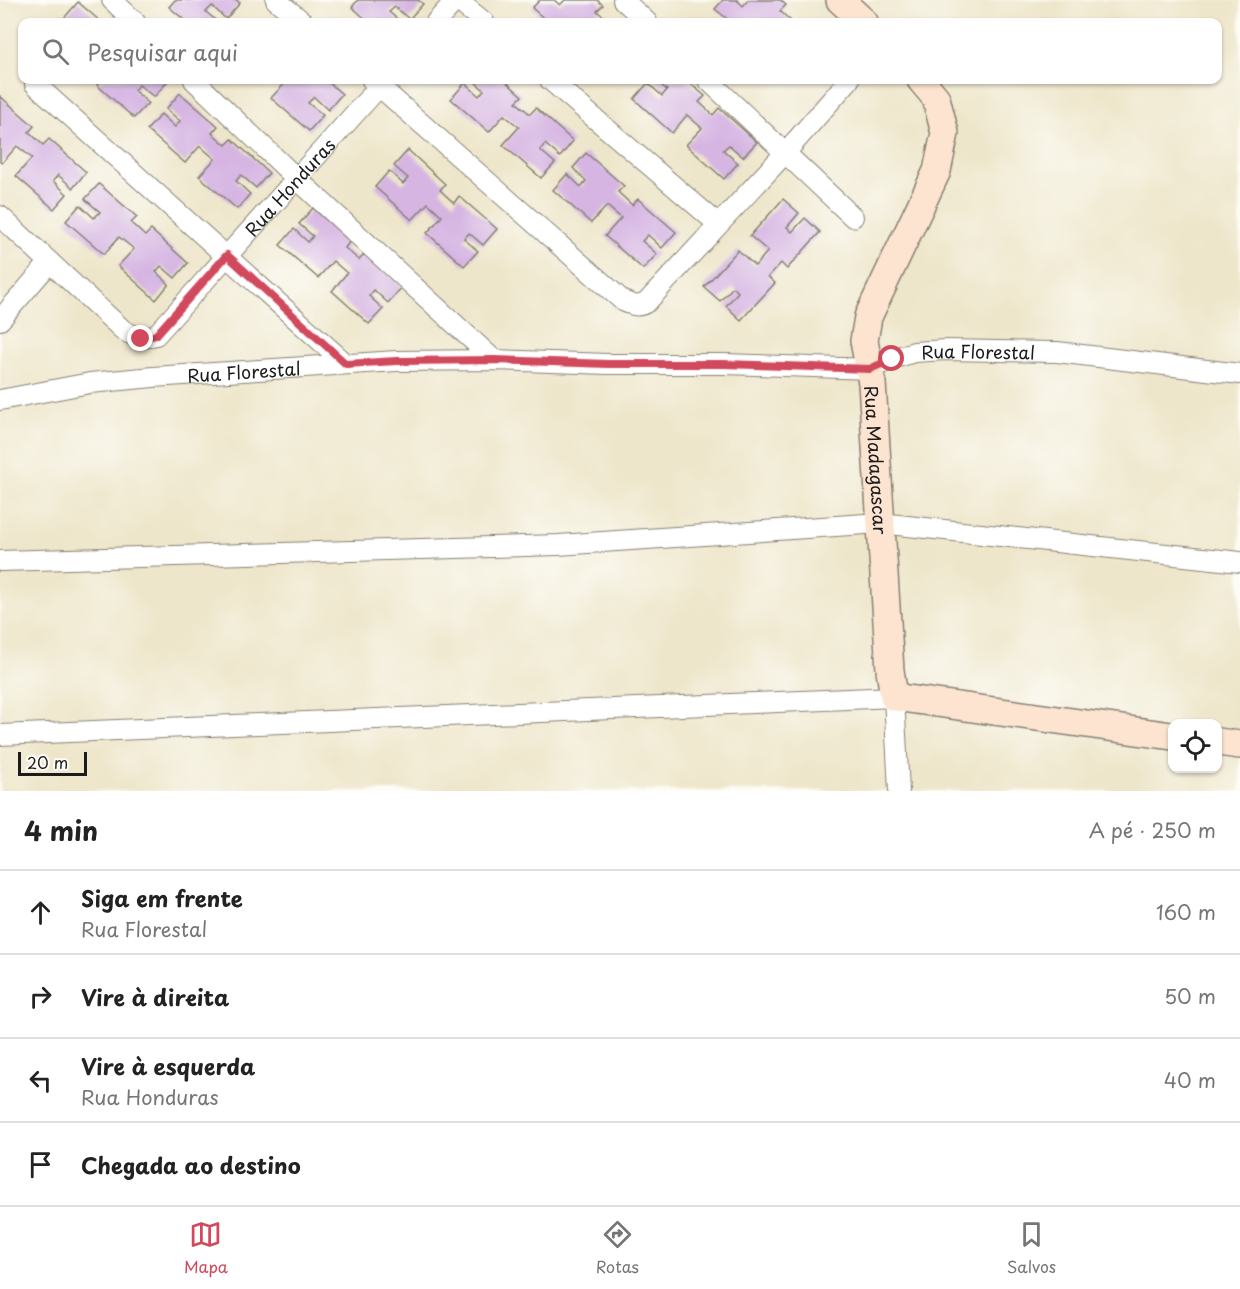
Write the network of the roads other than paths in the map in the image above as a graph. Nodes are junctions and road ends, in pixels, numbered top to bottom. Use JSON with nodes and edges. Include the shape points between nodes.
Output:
{"nodes":[{"id":1,"x":112,"y":0,"type":"edge"},
{"id":2,"x":276,"y":0,"type":"edge"},
{"id":3,"x":457,"y":0,"type":"edge"},
{"id":4,"x":623,"y":0,"type":"edge"},
{"id":5,"x":840,"y":0,"type":"edge"},
{"id":6,"x":131,"y":18,"type":"edge"},
{"id":7,"x":298,"y":18,"type":"edge"},
{"id":8,"x":440,"y":18,"type":"edge"},
{"id":9,"x":479,"y":18,"type":"edge"},
{"id":10,"x":643,"y":18,"type":"edge"},
{"id":11,"x":860,"y":18,"type":"edge"},
{"id":12,"x":35,"y":84,"type":"dead end"},
{"id":13,"x":198,"y":84,"type":"edge"},
{"id":14,"x":377,"y":84,"type":"edge"},
{"id":15,"x":381,"y":84,"type":"edge"},
{"id":16,"x":555,"y":84,"type":"edge"},
{"id":17,"x":712,"y":84,"type":"edge"},
{"id":18,"x":846,"y":84,"type":"edge"},
{"id":19,"x":924,"y":84,"type":"edge"},
{"id":20,"x":786,"y":152,"type":"junction"},
{"id":21,"x":296,"y":178,"type":"junction"},
{"id":22,"x":0,"y":216,"type":"edge"},
{"id":23,"x":853,"y":217,"type":"dead end"},
{"id":24,"x":718,"y":224,"type":"junction"},
{"id":25,"x":227,"y":255,"type":"junction"},
{"id":26,"x":50,"y":262,"type":"junction"},
{"id":27,"x":0,"y":320,"type":"edge"},
{"id":28,"x":494,"y":360,"type":"junction"},
{"id":29,"x":346,"y":364,"type":"junction"},
{"id":30,"x":870,"y":369,"type":"junction"},
{"id":31,"x":1240,"y":374,"type":"edge"},
{"id":32,"x":0,"y":400,"type":"edge"},
{"id":33,"x":880,"y":523,"type":"junction"},
{"id":34,"x":0,"y":561,"type":"edge"},
{"id":35,"x":1240,"y":562,"type":"edge"},
{"id":36,"x":894,"y":697,"type":"junction"},
{"id":37,"x":0,"y":735,"type":"edge"},
{"id":38,"x":1168,"y":735,"type":"edge"},
{"id":39,"x":1222,"y":743,"type":"edge"},
{"id":40,"x":1240,"y":745,"type":"edge"},
{"id":41,"x":899,"y":791,"type":"edge"}],
"edges":[{"from":1,"to":6,"type":"street"},
{"from":2,"to":7,"type":"street"},
{"from":3,"to":8,"type":"street"},
{"from":3,"to":9,"type":"street"},
{"from":4,"to":10,"type":"street"},
{"from":5,"to":11,"type":"street"},
{"from":12,"to":25,"type":"street"},
{"from":13,"to":21,"type":"street"},
{"from":14,"to":21,"type":"street","name":"Rua Honduras"},
{"from":15,"to":24,"type":"street","via":[[630,304],[647,302]]},
{"from":16,"to":24,"type":"street"},
{"from":17,"to":20,"type":"street"},
{"from":18,"to":20,"type":"street"},
{"from":19,"to":30,"type":"street","name":"Rua Madagascar","via":[[936,98],[945,133],[937,171],[868,317],[864,341]]},
{"from":20,"to":23,"type":"street"},
{"from":20,"to":24,"type":"street"},
{"from":21,"to":25,"type":"street","name":"Rua Honduras"},
{"from":21,"to":28,"type":"street"},
{"from":22,"to":26,"type":"street"},
{"from":25,"to":26,"type":"street","name":"Rua Honduras","via":[[156,335],[141,339],[123,330]]},
{"from":25,"to":29,"type":"street"},
{"from":26,"to":27,"type":"street"},
{"from":28,"to":29,"type":"street","name":"Rua Florestal"},
{"from":28,"to":30,"type":"street","name":"Rua Florestal"},
{"from":29,"to":32,"type":"street","name":"Rua Florestal","via":[[90,383]]},
{"from":30,"to":31,"type":"street","name":"Rua Florestal","via":[[914,352],[946,350],[1057,352]]},
{"from":30,"to":33,"type":"street","name":"Rua Madagascar"},
{"from":33,"to":34,"type":"street","via":[[558,545]]},
{"from":33,"to":35,"type":"street"},
{"from":33,"to":36,"type":"street","name":"Rua Madagascar"},
{"from":36,"to":37,"type":"street"},
{"from":36,"to":38,"type":"street"},
{"from":36,"to":41,"type":"street","name":"Rua Madagascar"},
{"from":39,"to":40,"type":"street"}]}
